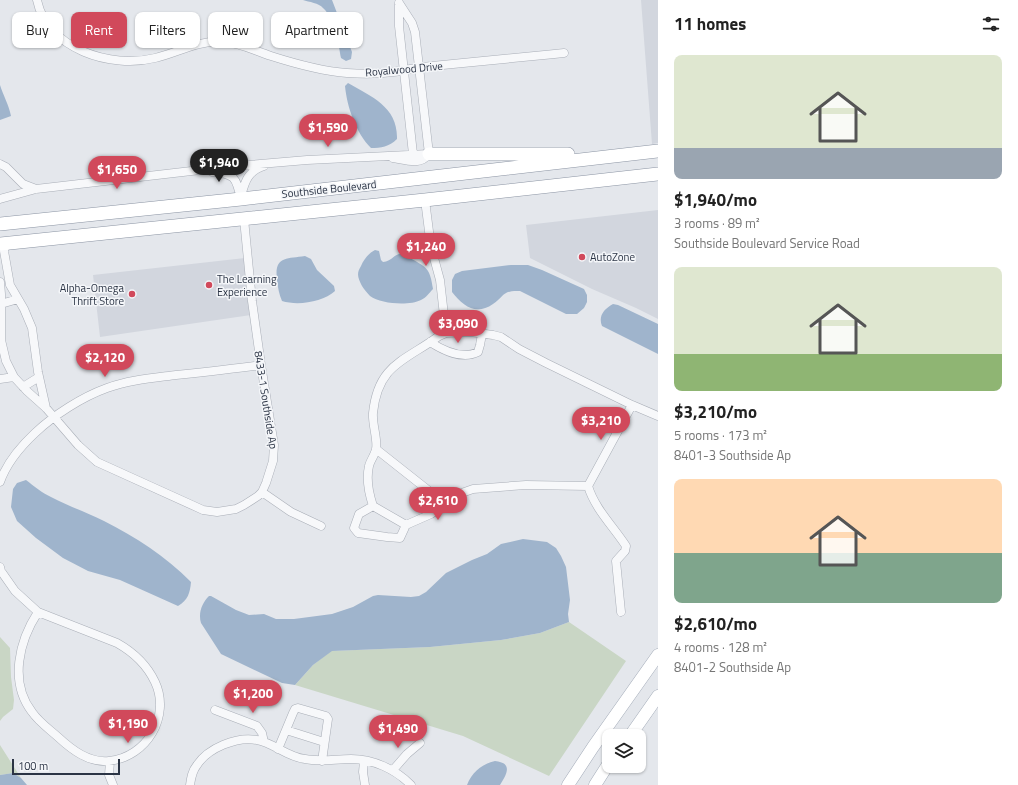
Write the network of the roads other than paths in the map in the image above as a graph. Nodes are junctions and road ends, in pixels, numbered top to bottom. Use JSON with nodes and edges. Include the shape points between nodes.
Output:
{"nodes":[{"id":1,"x":37,"y":0,"type":"edge"},
{"id":2,"x":399,"y":2,"type":"edge"},
{"id":3,"x":564,"y":53,"type":"dead end"},
{"id":4,"x":419,"y":67,"type":"junction"},
{"id":5,"x":404,"y":70,"type":"junction"},
{"id":6,"x":658,"y":151,"type":"edge"},
{"id":7,"x":644,"y":153,"type":"junction"},
{"id":8,"x":413,"y":154,"type":"junction"},
{"id":9,"x":428,"y":154,"type":"junction"},
{"id":10,"x":376,"y":156,"type":"junction"},
{"id":11,"x":280,"y":162,"type":"junction"},
{"id":12,"x":0,"y":164,"type":"edge"},
{"id":13,"x":195,"y":171,"type":"junction"},
{"id":14,"x":658,"y":174,"type":"edge"},
{"id":15,"x":36,"y":189,"type":"junction"},
{"id":16,"x":0,"y":199,"type":"edge"},
{"id":17,"x":241,"y":199,"type":"junction"},
{"id":18,"x":425,"y":200,"type":"junction"},
{"id":19,"x":244,"y":218,"type":"junction"},
{"id":20,"x":0,"y":224,"type":"edge"},
{"id":21,"x":5,"y":243,"type":"edge"},
{"id":22,"x":0,"y":282,"type":"edge"},
{"id":23,"x":18,"y":299,"type":"junction"},
{"id":24,"x":1,"y":304,"type":"junction"},
{"id":25,"x":446,"y":333,"type":"junction"},
{"id":26,"x":482,"y":334,"type":"junction"},
{"id":27,"x":430,"y":342,"type":"junction"},
{"id":28,"x":2,"y":355,"type":"edge"},
{"id":29,"x":261,"y":365,"type":"junction"},
{"id":30,"x":14,"y":377,"type":"junction"},
{"id":31,"x":39,"y":377,"type":"junction"},
{"id":32,"x":0,"y":379,"type":"edge"},
{"id":33,"x":23,"y":387,"type":"junction"},
{"id":34,"x":632,"y":405,"type":"junction"},
{"id":35,"x":46,"y":408,"type":"junction"},
{"id":36,"x":658,"y":416,"type":"edge"},
{"id":37,"x":53,"y":417,"type":"junction"},
{"id":38,"x":376,"y":449,"type":"junction"},
{"id":39,"x":0,"y":482,"type":"edge"},
{"id":40,"x":588,"y":486,"type":"junction"},
{"id":41,"x":262,"y":492,"type":"junction"},
{"id":42,"x":443,"y":502,"type":"junction"},
{"id":43,"x":373,"y":506,"type":"junction"},
{"id":44,"x":321,"y":526,"type":"dead end"},
{"id":45,"x":406,"y":526,"type":"junction"},
{"id":46,"x":0,"y":568,"type":"edge"},
{"id":47,"x":38,"y":612,"type":"junction"},
{"id":48,"x":621,"y":612,"type":"dead end"},
{"id":49,"x":658,"y":655,"type":"edge"},
{"id":50,"x":658,"y":696,"type":"edge"},
{"id":51,"x":215,"y":710,"type":"dead end"},
{"id":52,"x":635,"y":729,"type":"edge"},
{"id":53,"x":286,"y":730,"type":"junction"},
{"id":54,"x":264,"y":742,"type":"junction"},
{"id":55,"x":324,"y":742,"type":"junction"},
{"id":56,"x":420,"y":743,"type":"dead end"},
{"id":57,"x":278,"y":749,"type":"junction"},
{"id":58,"x":110,"y":761,"type":"junction"},
{"id":59,"x":322,"y":761,"type":"junction"},
{"id":60,"x":364,"y":761,"type":"junction"},
{"id":61,"x":393,"y":770,"type":"junction"},
{"id":62,"x":603,"y":773,"type":"edge"},
{"id":63,"x":113,"y":785,"type":"edge"},
{"id":64,"x":190,"y":785,"type":"edge"},
{"id":65,"x":365,"y":785,"type":"edge"},
{"id":66,"x":411,"y":785,"type":"edge"},
{"id":67,"x":568,"y":785,"type":"edge"},
{"id":68,"x":595,"y":785,"type":"edge"}],
"edges":[{"from":1,"to":5,"type":"street","name":"Royalwood Drive","via":[[45,20],[58,37],[72,46],[110,59],[140,61],[203,43],[223,42],[238,44],[310,67],[361,73]]},
{"from":2,"to":4,"type":"street","via":[[415,32]]},
{"from":2,"to":5,"type":"street"},
{"from":3,"to":4,"type":"street","name":"Royalwood Drive"},
{"from":4,"to":5,"type":"street","name":"Royalwood Drive"},
{"from":4,"to":9,"type":"street"},
{"from":5,"to":8,"type":"street"},
{"from":6,"to":7,"type":"highway","name":"Southside Boulevard"},
{"from":7,"to":9,"type":"highway"},
{"from":7,"to":17,"type":"highway","name":"Southside Boulevard"},
{"from":8,"to":9,"type":"street"},
{"from":8,"to":10,"type":"street"},
{"from":9,"to":10,"type":"street","via":[[425,159],[419,161]]},
{"from":10,"to":11,"type":"street"},
{"from":11,"to":13,"type":"street"},
{"from":11,"to":17,"type":"street","via":[[251,173]]},
{"from":12,"to":15,"type":"street","via":[[23,184]]},
{"from":13,"to":15,"type":"street"},
{"from":13,"to":17,"type":"street","via":[[232,176],[237,182]]},
{"from":14,"to":18,"type":"highway","name":"Southside Boulevard"},
{"from":15,"to":16,"type":"street"},
{"from":17,"to":20,"type":"highway","name":"Southside Boulevard"},
{"from":18,"to":19,"type":"highway","name":"Southside Boulevard"},
{"from":18,"to":25,"type":"street","via":[[428,233],[440,280]]},
{"from":19,"to":21,"type":"highway","name":"Southside Boulevard"},
{"from":19,"to":29,"type":"street","name":"8433-1 Southside Ap"},
{"from":21,"to":23,"type":"street","via":[[5,265],[10,285]]},
{"from":22,"to":24,"type":"street"},
{"from":23,"to":24,"type":"street"},
{"from":23,"to":31,"type":"street","via":[[32,328]]},
{"from":24,"to":28,"type":"street"},
{"from":25,"to":26,"type":"street"},
{"from":25,"to":27,"type":"street"},
{"from":26,"to":27,"type":"street","via":[[478,352],[472,356],[442,350]]},
{"from":26,"to":34,"type":"street","via":[[501,337],[539,360]]},
{"from":27,"to":38,"type":"street","via":[[390,369],[380,384],[373,414]]},
{"from":28,"to":30,"type":"street"},
{"from":29,"to":37,"type":"street","via":[[124,383],[91,395]]},
{"from":29,"to":41,"type":"street","name":"8433-1 Southside Ap","via":[[272,426],[274,454],[272,468]]},
{"from":30,"to":32,"type":"street"},
{"from":30,"to":33,"type":"street"},
{"from":31,"to":33,"type":"street"},
{"from":31,"to":35,"type":"street"},
{"from":33,"to":35,"type":"street"},
{"from":34,"to":36,"type":"street"},
{"from":34,"to":40,"type":"street"},
{"from":35,"to":37,"type":"street"},
{"from":37,"to":39,"type":"street","via":[[20,448],[6,467]]},
{"from":37,"to":41,"type":"street","via":[[97,462],[203,510],[217,512],[236,509]]},
{"from":38,"to":42,"type":"street"},
{"from":38,"to":43,"type":"street","via":[[368,475]]},
{"from":40,"to":42,"type":"street","via":[[526,485],[473,489]]},
{"from":40,"to":48,"type":"street","via":[[596,506],[626,546],[615,566]]},
{"from":41,"to":44,"type":"street","via":[[291,512]]},
{"from":42,"to":45,"type":"street","via":[[431,514]]},
{"from":43,"to":45,"type":"street"},
{"from":43,"to":45,"type":"street","via":[[356,518],[354,528],[358,533],[400,538]]},
{"from":46,"to":47,"type":"street","via":[[15,591]]},
{"from":47,"to":58,"type":"street","via":[[28,631],[20,656],[19,682],[24,698],[42,723],[70,748],[92,759]]},
{"from":47,"to":58,"type":"street","via":[[129,650],[155,681],[160,698],[160,712],[154,732],[147,742],[134,752]]},
{"from":49,"to":67,"type":"main road"},
{"from":50,"to":52,"type":"main road"},
{"from":51,"to":54,"type":"street","via":[[257,726]]},
{"from":53,"to":55,"type":"street"},
{"from":53,"to":55,"type":"street","via":[[295,709],[326,716],[328,723]]},
{"from":53,"to":57,"type":"street"},
{"from":54,"to":57,"type":"street"},
{"from":54,"to":64,"type":"street","via":[[240,740],[210,753],[197,765]]},
{"from":55,"to":59,"type":"street"},
{"from":56,"to":61,"type":"street"},
{"from":57,"to":59,"type":"street","via":[[300,759]]},
{"from":58,"to":63,"type":"street","via":[[109,776]]},
{"from":59,"to":60,"type":"street"},
{"from":60,"to":61,"type":"street"},
{"from":60,"to":65,"type":"street","via":[[362,772]]},
{"from":61,"to":66,"type":"street"},
{"from":62,"to":68,"type":"main road"}]}
